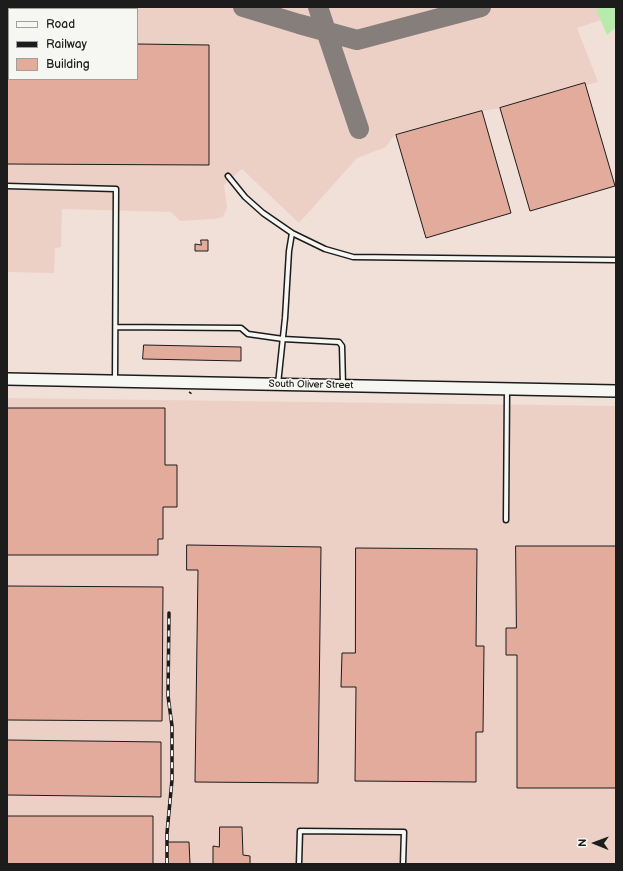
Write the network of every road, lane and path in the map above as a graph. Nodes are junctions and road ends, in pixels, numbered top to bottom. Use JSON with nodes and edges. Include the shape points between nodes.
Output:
{"nodes":[{"id":1,"x":228,"y":176,"type":"dead end"},
{"id":2,"x":7,"y":186,"type":"edge"},
{"id":3,"x":292,"y":233,"type":"junction"},
{"id":4,"x":616,"y":260,"type":"edge"},
{"id":5,"x":116,"y":328,"type":"junction"},
{"id":6,"x":283,"y":339,"type":"junction"},
{"id":7,"x":7,"y":379,"type":"edge"},
{"id":8,"x":115,"y":381,"type":"junction"},
{"id":9,"x":278,"y":384,"type":"junction"},
{"id":10,"x":343,"y":386,"type":"junction"},
{"id":11,"x":507,"y":389,"type":"junction"},
{"id":12,"x":616,"y":391,"type":"edge"},
{"id":13,"x":506,"y":520,"type":"dead end"},
{"id":14,"x":299,"y":864,"type":"edge"},
{"id":15,"x":403,"y":864,"type":"edge"}],
"edges":[{"from":1,"to":3,"type":"lane","via":[[263,213]]},
{"from":2,"to":5,"type":"lane","via":[[116,189]]},
{"from":3,"to":4,"type":"lane","via":[[324,249],[353,257]]},
{"from":3,"to":6,"type":"lane"},
{"from":5,"to":6,"type":"lane","via":[[241,328],[248,334]]},
{"from":5,"to":8,"type":"lane"},
{"from":6,"to":9,"type":"lane"},
{"from":6,"to":10,"type":"lane","via":[[339,342],[342,346]]},
{"from":7,"to":8,"type":"main road","name":"South Oliver Street"},
{"from":8,"to":9,"type":"main road","name":"South Oliver Street"},
{"from":9,"to":10,"type":"main road","name":"South Oliver Street"},
{"from":10,"to":11,"type":"main road","name":"South Oliver Street"},
{"from":11,"to":12,"type":"main road","name":"South Oliver Street"},
{"from":11,"to":13,"type":"lane"},
{"from":14,"to":15,"type":"lane","via":[[300,831],[404,832]]}]}
